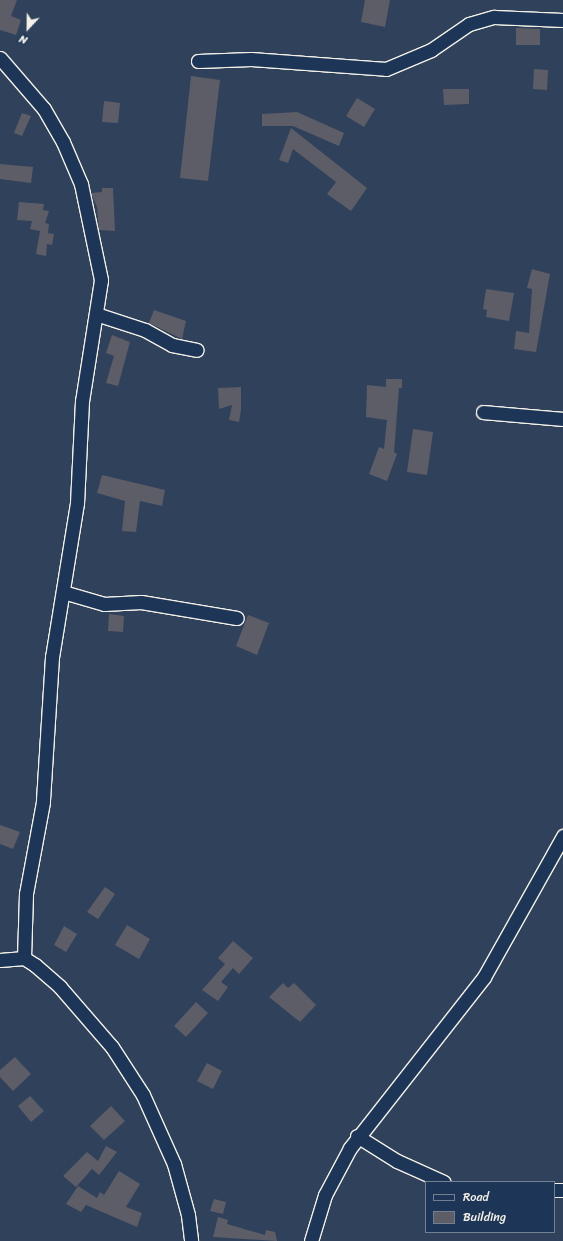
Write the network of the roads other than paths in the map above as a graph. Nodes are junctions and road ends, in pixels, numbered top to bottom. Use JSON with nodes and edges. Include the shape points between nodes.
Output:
{"nodes":[{"id":1,"x":563,"y":20,"type":"edge"},
{"id":2,"x":0,"y":58,"type":"edge"},
{"id":3,"x":198,"y":61,"type":"dead end"},
{"id":4,"x":96,"y":314,"type":"junction"},
{"id":5,"x":197,"y":350,"type":"dead end"},
{"id":6,"x":483,"y":412,"type":"dead end"},
{"id":7,"x":563,"y":419,"type":"edge"},
{"id":8,"x":63,"y":592,"type":"junction"},
{"id":9,"x":237,"y":618,"type":"dead end"},
{"id":10,"x":563,"y":836,"type":"edge"},
{"id":11,"x":24,"y":958,"type":"junction"},
{"id":12,"x":0,"y":960,"type":"edge"},
{"id":13,"x":357,"y":1136,"type":"junction"},
{"id":14,"x":442,"y":1181,"type":"edge"},
{"id":15,"x":190,"y":1241,"type":"edge"},
{"id":16,"x":311,"y":1241,"type":"edge"}],
"edges":[{"from":1,"to":3,"type":"street","via":[[494,17],[469,24],[431,50],[386,69],[251,59]]},
{"from":2,"to":4,"type":"street","via":[[44,109],[81,184],[101,280]]},
{"from":4,"to":5,"type":"street","via":[[145,330],[172,345]]},
{"from":4,"to":8,"type":"street","via":[[84,385],[77,502]]},
{"from":6,"to":7,"type":"street"},
{"from":8,"to":9,"type":"street","via":[[104,604],[141,602]]},
{"from":8,"to":11,"type":"street","via":[[52,657],[43,802],[26,894]]},
{"from":10,"to":13,"type":"street","via":[[484,977]]},
{"from":11,"to":12,"type":"street"},
{"from":11,"to":15,"type":"street","via":[[60,987],[112,1047],[143,1095],[174,1164],[188,1215]]},
{"from":13,"to":14,"type":"street","via":[[397,1161]]},
{"from":13,"to":16,"type":"street","via":[[325,1195]]}]}
